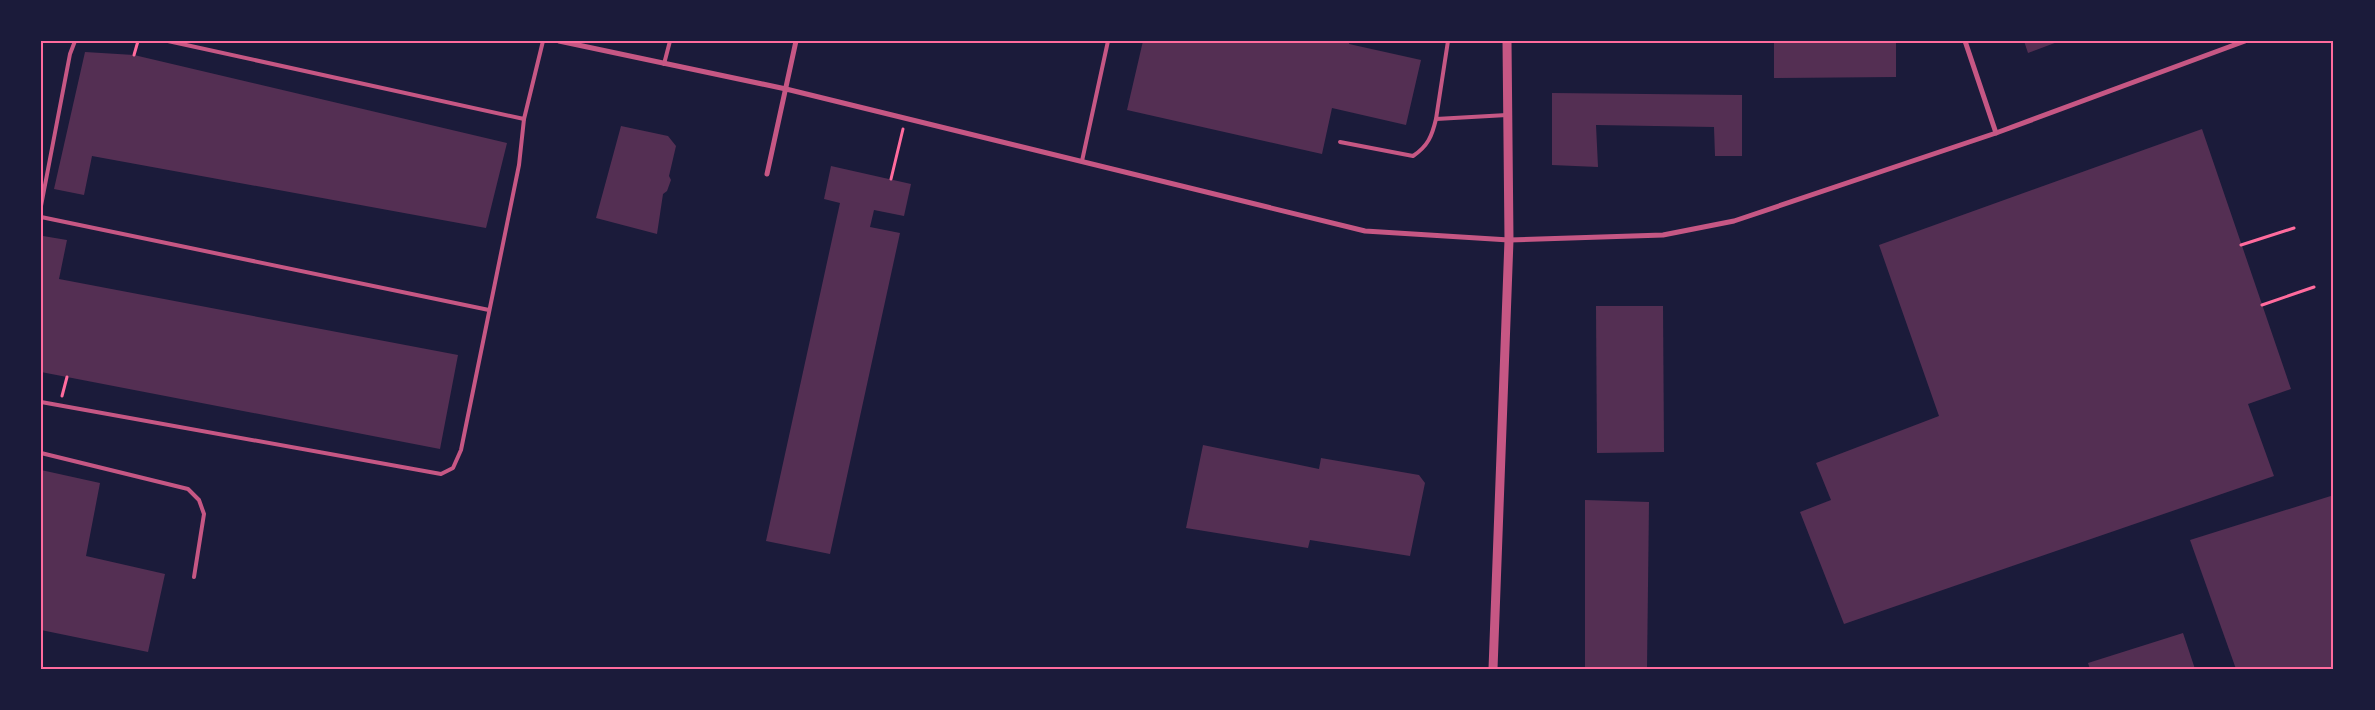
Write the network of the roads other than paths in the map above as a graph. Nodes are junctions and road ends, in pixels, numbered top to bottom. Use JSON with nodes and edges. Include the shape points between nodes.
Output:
{"nodes":[{"id":1,"x":75,"y":41,"type":"edge"},
{"id":2,"x":168,"y":41,"type":"edge"},
{"id":3,"x":543,"y":41,"type":"edge"},
{"id":4,"x":559,"y":41,"type":"edge"},
{"id":5,"x":670,"y":41,"type":"edge"},
{"id":6,"x":796,"y":41,"type":"edge"},
{"id":7,"x":1108,"y":41,"type":"edge"},
{"id":8,"x":1448,"y":41,"type":"edge"},
{"id":9,"x":1507,"y":41,"type":"edge"},
{"id":10,"x":1965,"y":41,"type":"edge"},
{"id":11,"x":2245,"y":41,"type":"edge"},
{"id":12,"x":664,"y":64,"type":"junction"},
{"id":13,"x":786,"y":89,"type":"junction"},
{"id":14,"x":1508,"y":115,"type":"junction"},
{"id":15,"x":524,"y":119,"type":"junction"},
{"id":16,"x":1436,"y":119,"type":"junction"},
{"id":17,"x":1996,"y":133,"type":"junction"},
{"id":18,"x":1340,"y":142,"type":"dead end"},
{"id":19,"x":1082,"y":161,"type":"junction"},
{"id":20,"x":767,"y":174,"type":"dead end"},
{"id":21,"x":41,"y":206,"type":"edge"},
{"id":22,"x":41,"y":217,"type":"edge"},
{"id":23,"x":1509,"y":240,"type":"junction"},
{"id":24,"x":489,"y":310,"type":"junction"},
{"id":25,"x":41,"y":402,"type":"edge"},
{"id":26,"x":41,"y":453,"type":"edge"},
{"id":27,"x":194,"y":577,"type":"dead end"},
{"id":28,"x":1493,"y":669,"type":"edge"}],
"edges":[{"from":1,"to":21,"type":"lane"},
{"from":2,"to":15,"type":"lane"},
{"from":3,"to":15,"type":"lane"},
{"from":4,"to":12,"type":"street"},
{"from":5,"to":12,"type":"lane"},
{"from":6,"to":13,"type":"street"},
{"from":7,"to":19,"type":"lane"},
{"from":8,"to":16,"type":"lane"},
{"from":9,"to":14,"type":"street"},
{"from":10,"to":17,"type":"street"},
{"from":11,"to":17,"type":"street"},
{"from":12,"to":13,"type":"street"},
{"from":13,"to":19,"type":"street"},
{"from":13,"to":20,"type":"street"},
{"from":14,"to":16,"type":"lane"},
{"from":14,"to":23,"type":"street"},
{"from":15,"to":24,"type":"lane","via":[[519,165]]},
{"from":16,"to":18,"type":"lane","via":[[1431,140],[1414,156]]},
{"from":17,"to":23,"type":"street","via":[[1734,221],[1663,235]]},
{"from":19,"to":23,"type":"street","via":[[1365,231]]},
{"from":22,"to":24,"type":"lane"},
{"from":23,"to":28,"type":"street"},
{"from":24,"to":25,"type":"lane","via":[[461,450],[453,468],[441,474]]},
{"from":26,"to":27,"type":"lane","via":[[188,489],[199,500],[204,514]]}]}
